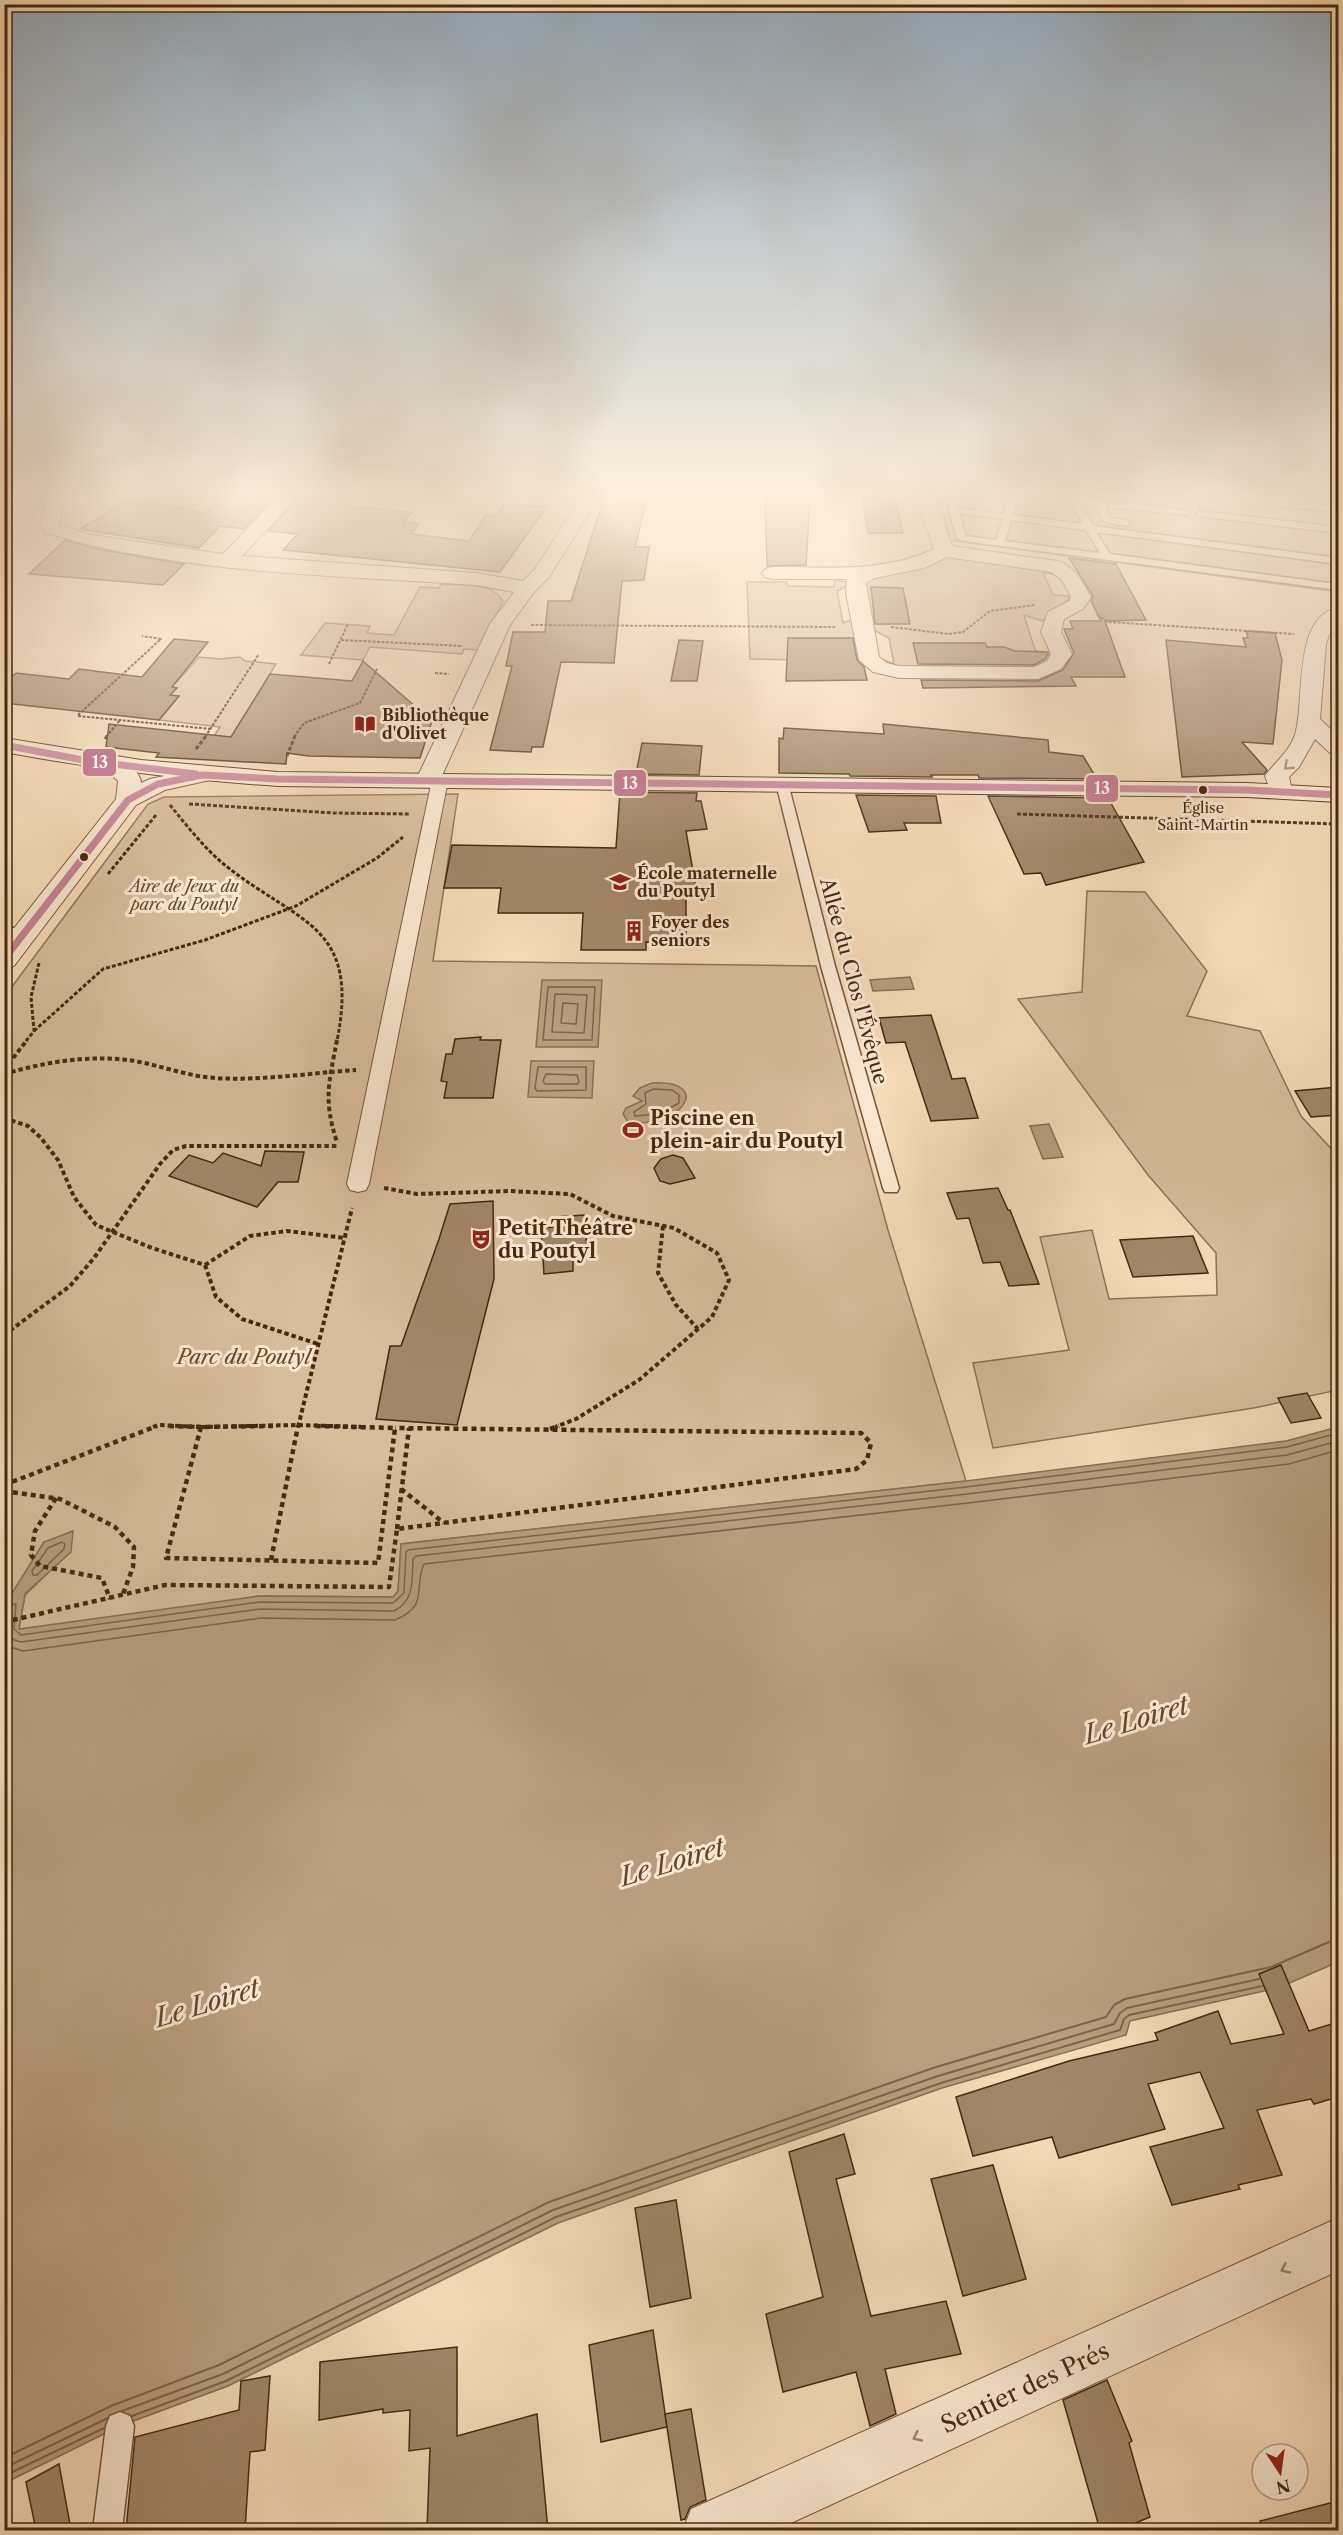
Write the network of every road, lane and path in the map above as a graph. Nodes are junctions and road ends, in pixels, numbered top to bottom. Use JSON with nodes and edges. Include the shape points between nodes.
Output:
{"nodes":[{"id":1,"x":507,"y":615,"type":"edge"},
{"id":2,"x":862,"y":615,"type":"edge"},
{"id":3,"x":984,"y":615,"type":"edge"},
{"id":4,"x":1056,"y":615,"type":"edge"},
{"id":5,"x":1096,"y":615,"type":"edge"},
{"id":6,"x":1336,"y":615,"type":"edge"},
{"id":7,"x":348,"y":624,"type":"dead end"},
{"id":8,"x":500,"y":624,"type":"junction"},
{"id":9,"x":865,"y":627,"type":"junction"},
{"id":10,"x":142,"y":636,"type":"dead end"},
{"id":11,"x":1317,"y":636,"type":"junction"},
{"id":12,"x":341,"y":640,"type":"junction"},
{"id":13,"x":489,"y":648,"type":"junction"},
{"id":14,"x":259,"y":654,"type":"dead end"},
{"id":15,"x":329,"y":664,"type":"dead end"},
{"id":16,"x":378,"y":669,"type":"dead end"},
{"id":17,"x":435,"y":673,"type":"dead end"},
{"id":18,"x":449,"y":675,"type":"dead end"},
{"id":19,"x":1310,"y":722,"type":"junction"},
{"id":20,"x":212,"y":729,"type":"junction"},
{"id":21,"x":4,"y":745,"type":"edge"},
{"id":22,"x":1338,"y":748,"type":"edge"},
{"id":23,"x":112,"y":764,"type":"junction"},
{"id":24,"x":191,"y":773,"type":"junction"},
{"id":25,"x":278,"y":779,"type":"junction"},
{"id":26,"x":782,"y":783,"type":"junction"},
{"id":27,"x":432,"y":790,"type":"junction"},
{"id":28,"x":1280,"y":791,"type":"junction"},
{"id":29,"x":1338,"y":795,"type":"edge"},
{"id":30,"x":128,"y":800,"type":"junction"},
{"id":31,"x":160,"y":810,"type":"dead end"},
{"id":32,"x":1012,"y":813,"type":"dead end"},
{"id":33,"x":419,"y":814,"type":"junction"},
{"id":34,"x":1338,"y":824,"type":"edge"},
{"id":35,"x":102,"y":880,"type":"dead end"},
{"id":36,"x":290,"y":908,"type":"junction"},
{"id":37,"x":11,"y":943,"type":"edge"},
{"id":38,"x":40,"y":962,"type":"dead end"},
{"id":39,"x":34,"y":1031,"type":"junction"},
{"id":40,"x":380,"y":1068,"type":"junction"},
{"id":41,"x":333,"y":1071,"type":"junction"},
{"id":42,"x":4,"y":1072,"type":"edge"},
{"id":43,"x":4,"y":1118,"type":"edge"},
{"id":44,"x":339,"y":1146,"type":"junction"},
{"id":45,"x":358,"y":1184,"type":"junction"},
{"id":46,"x":891,"y":1188,"type":"dead end"},
{"id":47,"x":663,"y":1226,"type":"junction"},
{"id":48,"x":113,"y":1232,"type":"junction"},
{"id":49,"x":345,"y":1238,"type":"junction"},
{"id":50,"x":204,"y":1265,"type":"junction"},
{"id":51,"x":698,"y":1329,"type":"junction"},
{"id":52,"x":4,"y":1335,"type":"edge"},
{"id":53,"x":318,"y":1344,"type":"junction"},
{"id":54,"x":298,"y":1425,"type":"junction"},
{"id":55,"x":201,"y":1427,"type":"junction"},
{"id":56,"x":395,"y":1428,"type":"junction"},
{"id":57,"x":409,"y":1428,"type":"junction"},
{"id":58,"x":547,"y":1430,"type":"junction"},
{"id":59,"x":4,"y":1485,"type":"edge"},
{"id":60,"x":401,"y":1490,"type":"junction"},
{"id":61,"x":4,"y":1491,"type":"edge"},
{"id":62,"x":56,"y":1498,"type":"junction"},
{"id":63,"x":444,"y":1523,"type":"junction"},
{"id":64,"x":397,"y":1529,"type":"junction"},
{"id":65,"x":271,"y":1560,"type":"junction"},
{"id":66,"x":123,"y":1594,"type":"junction"},
{"id":67,"x":110,"y":1599,"type":"junction"},
{"id":68,"x":4,"y":1622,"type":"edge"},
{"id":69,"x":1338,"y":2244,"type":"edge"},
{"id":70,"x":120,"y":2426,"type":"dead end"},
{"id":71,"x":107,"y":2530,"type":"edge"},
{"id":72,"x":711,"y":2530,"type":"edge"}],
"edges":[{"from":1,"to":8,"type":"street"},
{"from":2,"to":9,"type":"street"},
{"from":3,"to":9,"type":"path","via":[[963,632],[949,634]]},
{"from":4,"to":9,"type":"street","via":[[1051,632],[1062,654],[1054,665],[1038,673],[899,672],[880,668],[869,660]]},
{"from":5,"to":11,"type":"path","via":[[1109,622]]},
{"from":6,"to":11,"type":"street"},
{"from":7,"to":12,"type":"path"},
{"from":8,"to":9,"type":"path"},
{"from":8,"to":13,"type":"street"},
{"from":10,"to":20,"type":"path","via":[[161,639],[78,716]]},
{"from":11,"to":19,"type":"street"},
{"from":12,"to":13,"type":"path"},
{"from":12,"to":15,"type":"path"},
{"from":13,"to":27,"type":"street"},
{"from":14,"to":20,"type":"path"},
{"from":16,"to":25,"type":"path","via":[[360,703],[304,723],[296,733]]},
{"from":17,"to":18,"type":"path"},
{"from":19,"to":22,"type":"street"},
{"from":19,"to":28,"type":"street","one_way":true,"via":[[1306,741],[1295,760],[1276,777]]},
{"from":20,"to":24,"type":"path"},
{"from":21,"to":23,"type":"street"},
{"from":23,"to":24,"type":"street"},
{"from":23,"to":30,"type":"street","via":[[130,779]]},
{"from":24,"to":25,"type":"street"},
{"from":24,"to":30,"type":"street"},
{"from":25,"to":27,"type":"street"},
{"from":26,"to":27,"type":"street"},
{"from":26,"to":28,"type":"street"},
{"from":26,"to":46,"type":"lane","name":"Allée du Clos l'Évêque","via":[[828,966]]},
{"from":27,"to":33,"type":"path"},
{"from":27,"to":40,"type":"street"},
{"from":28,"to":29,"type":"street"},
{"from":30,"to":37,"type":"street"},
{"from":31,"to":35,"type":"path"},
{"from":32,"to":34,"type":"path"},
{"from":33,"to":36,"type":"path","via":[[405,836],[376,858]]},
{"from":33,"to":36,"type":"path","via":[[334,813],[167,802],[225,865]]},
{"from":36,"to":39,"type":"path","via":[[205,940],[103,969]]},
{"from":36,"to":41,"type":"path","via":[[315,927],[336,958],[342,980],[341,1027]]},
{"from":38,"to":39,"type":"path","via":[[32,981],[29,1009]]},
{"from":39,"to":42,"type":"path"},
{"from":40,"to":41,"type":"path"},
{"from":40,"to":45,"type":"street"},
{"from":41,"to":42,"type":"path","via":[[218,1078],[129,1061],[95,1059],[63,1060]]},
{"from":41,"to":44,"type":"path","via":[[328,1113]]},
{"from":43,"to":48,"type":"path","via":[[28,1125],[41,1138],[58,1160],[74,1197],[96,1225]]},
{"from":44,"to":45,"type":"path"},
{"from":44,"to":48,"type":"path","via":[[186,1146],[173,1150]]},
{"from":45,"to":47,"type":"path","via":[[417,1194],[570,1194],[613,1216]]},
{"from":45,"to":49,"type":"path"},
{"from":47,"to":51,"type":"path","via":[[658,1273],[676,1305]]},
{"from":47,"to":51,"type":"path","via":[[674,1228],[717,1253],[729,1280],[712,1317]]},
{"from":48,"to":50,"type":"path"},
{"from":48,"to":52,"type":"path","via":[[69,1286]]},
{"from":49,"to":50,"type":"path","via":[[287,1231],[250,1236]]},
{"from":49,"to":53,"type":"path"},
{"from":50,"to":53,"type":"path","via":[[216,1297],[242,1319]]},
{"from":51,"to":58,"type":"path","via":[[639,1380],[576,1419]]},
{"from":53,"to":54,"type":"path"},
{"from":54,"to":55,"type":"path"},
{"from":54,"to":56,"type":"path"},
{"from":54,"to":65,"type":"path"},
{"from":55,"to":59,"type":"path","via":[[158,1425]]},
{"from":55,"to":65,"type":"path","via":[[166,1558]]},
{"from":56,"to":57,"type":"path"},
{"from":56,"to":65,"type":"path","via":[[378,1563]]},
{"from":57,"to":58,"type":"path"},
{"from":57,"to":60,"type":"path"},
{"from":58,"to":63,"type":"path","via":[[861,1433],[871,1443],[867,1460],[855,1469]]},
{"from":60,"to":63,"type":"path"},
{"from":60,"to":64,"type":"path"},
{"from":61,"to":62,"type":"path"},
{"from":62,"to":66,"type":"path","via":[[115,1527],[134,1547],[134,1567]]},
{"from":62,"to":67,"type":"path","via":[[35,1531],[31,1555],[40,1566],[102,1578]]},
{"from":63,"to":64,"type":"path"},
{"from":64,"to":66,"type":"path","via":[[388,1587],[165,1585]]},
{"from":66,"to":67,"type":"path"},
{"from":67,"to":68,"type":"path"},
{"from":69,"to":72,"type":"street","name":"Sentier des Prés","one_way":true},
{"from":70,"to":71,"type":"lane"}]}
